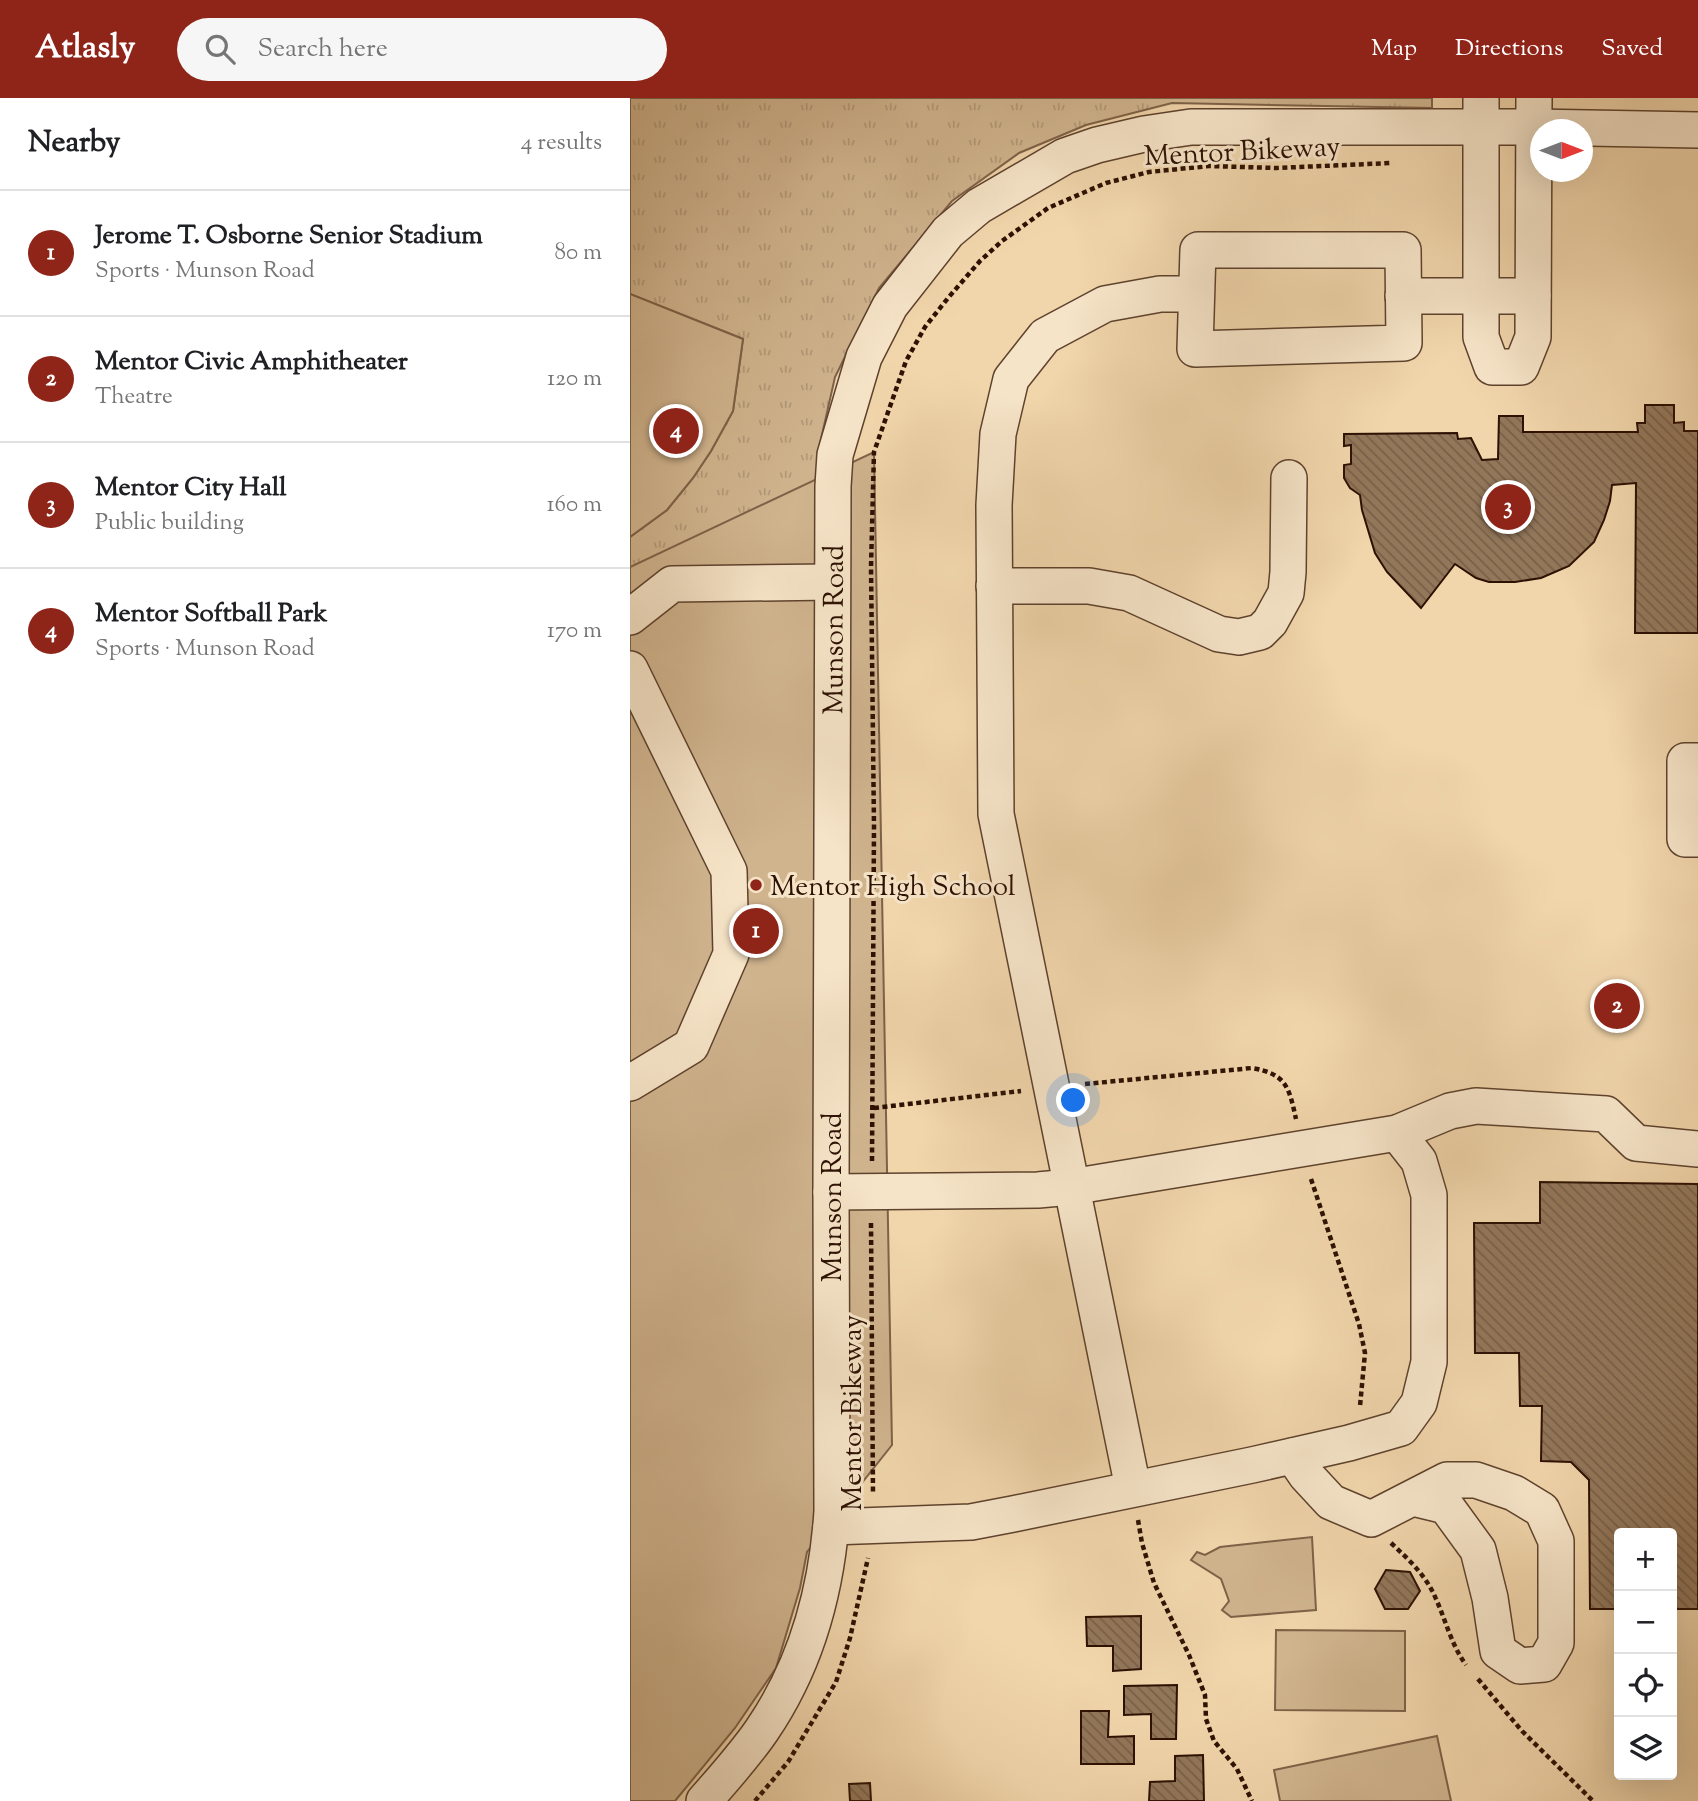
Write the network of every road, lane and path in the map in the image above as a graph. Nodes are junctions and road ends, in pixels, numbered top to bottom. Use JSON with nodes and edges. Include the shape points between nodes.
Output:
{"nodes":[{"id":1,"x":1481,"y":112,"type":"edge"},
{"id":2,"x":1534,"y":112,"type":"edge"},
{"id":3,"x":1698,"y":130,"type":"edge"},
{"id":4,"x":1401,"y":162,"type":"dead end"},
{"id":5,"x":1195,"y":294,"type":"junction"},
{"id":6,"x":1403,"y":296,"type":"junction"},
{"id":7,"x":1481,"y":296,"type":"junction"},
{"id":8,"x":1533,"y":296,"type":"junction"},
{"id":9,"x":1289,"y":478,"type":"dead end"},
{"id":10,"x":832,"y":582,"type":"junction"},
{"id":11,"x":995,"y":586,"type":"junction"},
{"id":12,"x":630,"y":617,"type":"edge"},
{"id":13,"x":630,"y":669,"type":"edge"},
{"id":14,"x":1698,"y":761,"type":"edge"},
{"id":15,"x":1698,"y":839,"type":"edge"},
{"id":16,"x":630,"y":1083,"type":"edge"},
{"id":17,"x":1397,"y":1133,"type":"junction"},
{"id":18,"x":1698,"y":1149,"type":"edge"},
{"id":19,"x":1070,"y":1187,"type":"junction"},
{"id":20,"x":831,"y":1192,"type":"junction"},
{"id":21,"x":871,"y":1192,"type":"junction"},
{"id":22,"x":1293,"y":1456,"type":"junction"},
{"id":23,"x":1133,"y":1488,"type":"junction"},
{"id":24,"x":1413,"y":1498,"type":"junction"},
{"id":25,"x":873,"y":1524,"type":"junction"},
{"id":26,"x":831,"y":1527,"type":"junction"},
{"id":27,"x":704,"y":1801,"type":"edge"},
{"id":28,"x":755,"y":1801,"type":"edge"},
{"id":29,"x":1252,"y":1801,"type":"edge"}],
"edges":[{"from":1,"to":2,"type":"street","name":"Munson Road"},
{"from":1,"to":7,"type":"street"},
{"from":1,"to":10,"type":"street","name":"Munson Road","via":[[1156,132],[1065,156],[979,206],[948,232],[918,268],[890,306],[864,357],[835,455]]},
{"from":2,"to":3,"type":"street","name":"Munson Road"},
{"from":2,"to":8,"type":"street"},
{"from":4,"to":21,"type":"path","name":"Mentor Bikeway","via":[[1209,166],[1106,183],[1048,208],[980,261],[925,327],[906,361],[874,452]]},
{"from":5,"to":6,"type":"street","via":[[1198,250],[1403,250]]},
{"from":5,"to":6,"type":"street","via":[[1195,349],[1404,344]]},
{"from":5,"to":11,"type":"street","via":[[1160,294],[1105,304],[1045,336],[1011,379],[998,434]]},
{"from":6,"to":7,"type":"street"},
{"from":7,"to":8,"type":"street"},
{"from":7,"to":8,"type":"street","via":[[1481,337],[1492,367],[1521,367],[1533,337]]},
{"from":9,"to":11,"type":"street","via":[[1286,593],[1260,632],[1239,637],[1219,634],[1129,593],[1089,586]]},
{"from":10,"to":12,"type":"street","via":[[672,584]]},
{"from":10,"to":20,"type":"street","name":"Munson Road"},
{"from":11,"to":19,"type":"street","via":[[996,814]]},
{"from":13,"to":16,"type":"street","via":[[729,871],[731,954],[691,1046]]},
{"from":14,"to":15,"type":"street","via":[[1685,761],[1685,839]]},
{"from":17,"to":18,"type":"street","via":[[1450,1111],[1476,1106],[1606,1114],[1636,1143]]},
{"from":17,"to":19,"type":"street"},
{"from":17,"to":22,"type":"street","via":[[1419,1161],[1429,1195],[1429,1362],[1419,1403],[1401,1428]]},
{"from":19,"to":21,"type":"street"},
{"from":19,"to":23,"type":"street"},
{"from":20,"to":21,"type":"street"},
{"from":20,"to":26,"type":"street","name":"Munson Road"},
{"from":21,"to":25,"type":"path","name":"Mentor Bikeway"},
{"from":22,"to":23,"type":"street"},
{"from":22,"to":24,"type":"street","via":[[1331,1502],[1371,1519]]},
{"from":23,"to":25,"type":"street","via":[[971,1522]]},
{"from":23,"to":29,"type":"path","via":[[1154,1583],[1205,1695],[1206,1719],[1214,1741],[1237,1769]]},
{"from":24,"to":24,"type":"street","via":[[1446,1506],[1478,1550],[1498,1651],[1520,1666],[1544,1664],[1556,1643],[1556,1541],[1542,1510],[1514,1493],[1476,1480],[1447,1480]]},
{"from":25,"to":26,"type":"street"},
{"from":25,"to":28,"type":"path","name":"Mentor Bikeway","via":[[866,1572],[836,1682],[788,1762]]},
{"from":26,"to":27,"type":"street","name":"Munson Road","via":[[818,1609],[794,1675],[761,1732]]}]}
